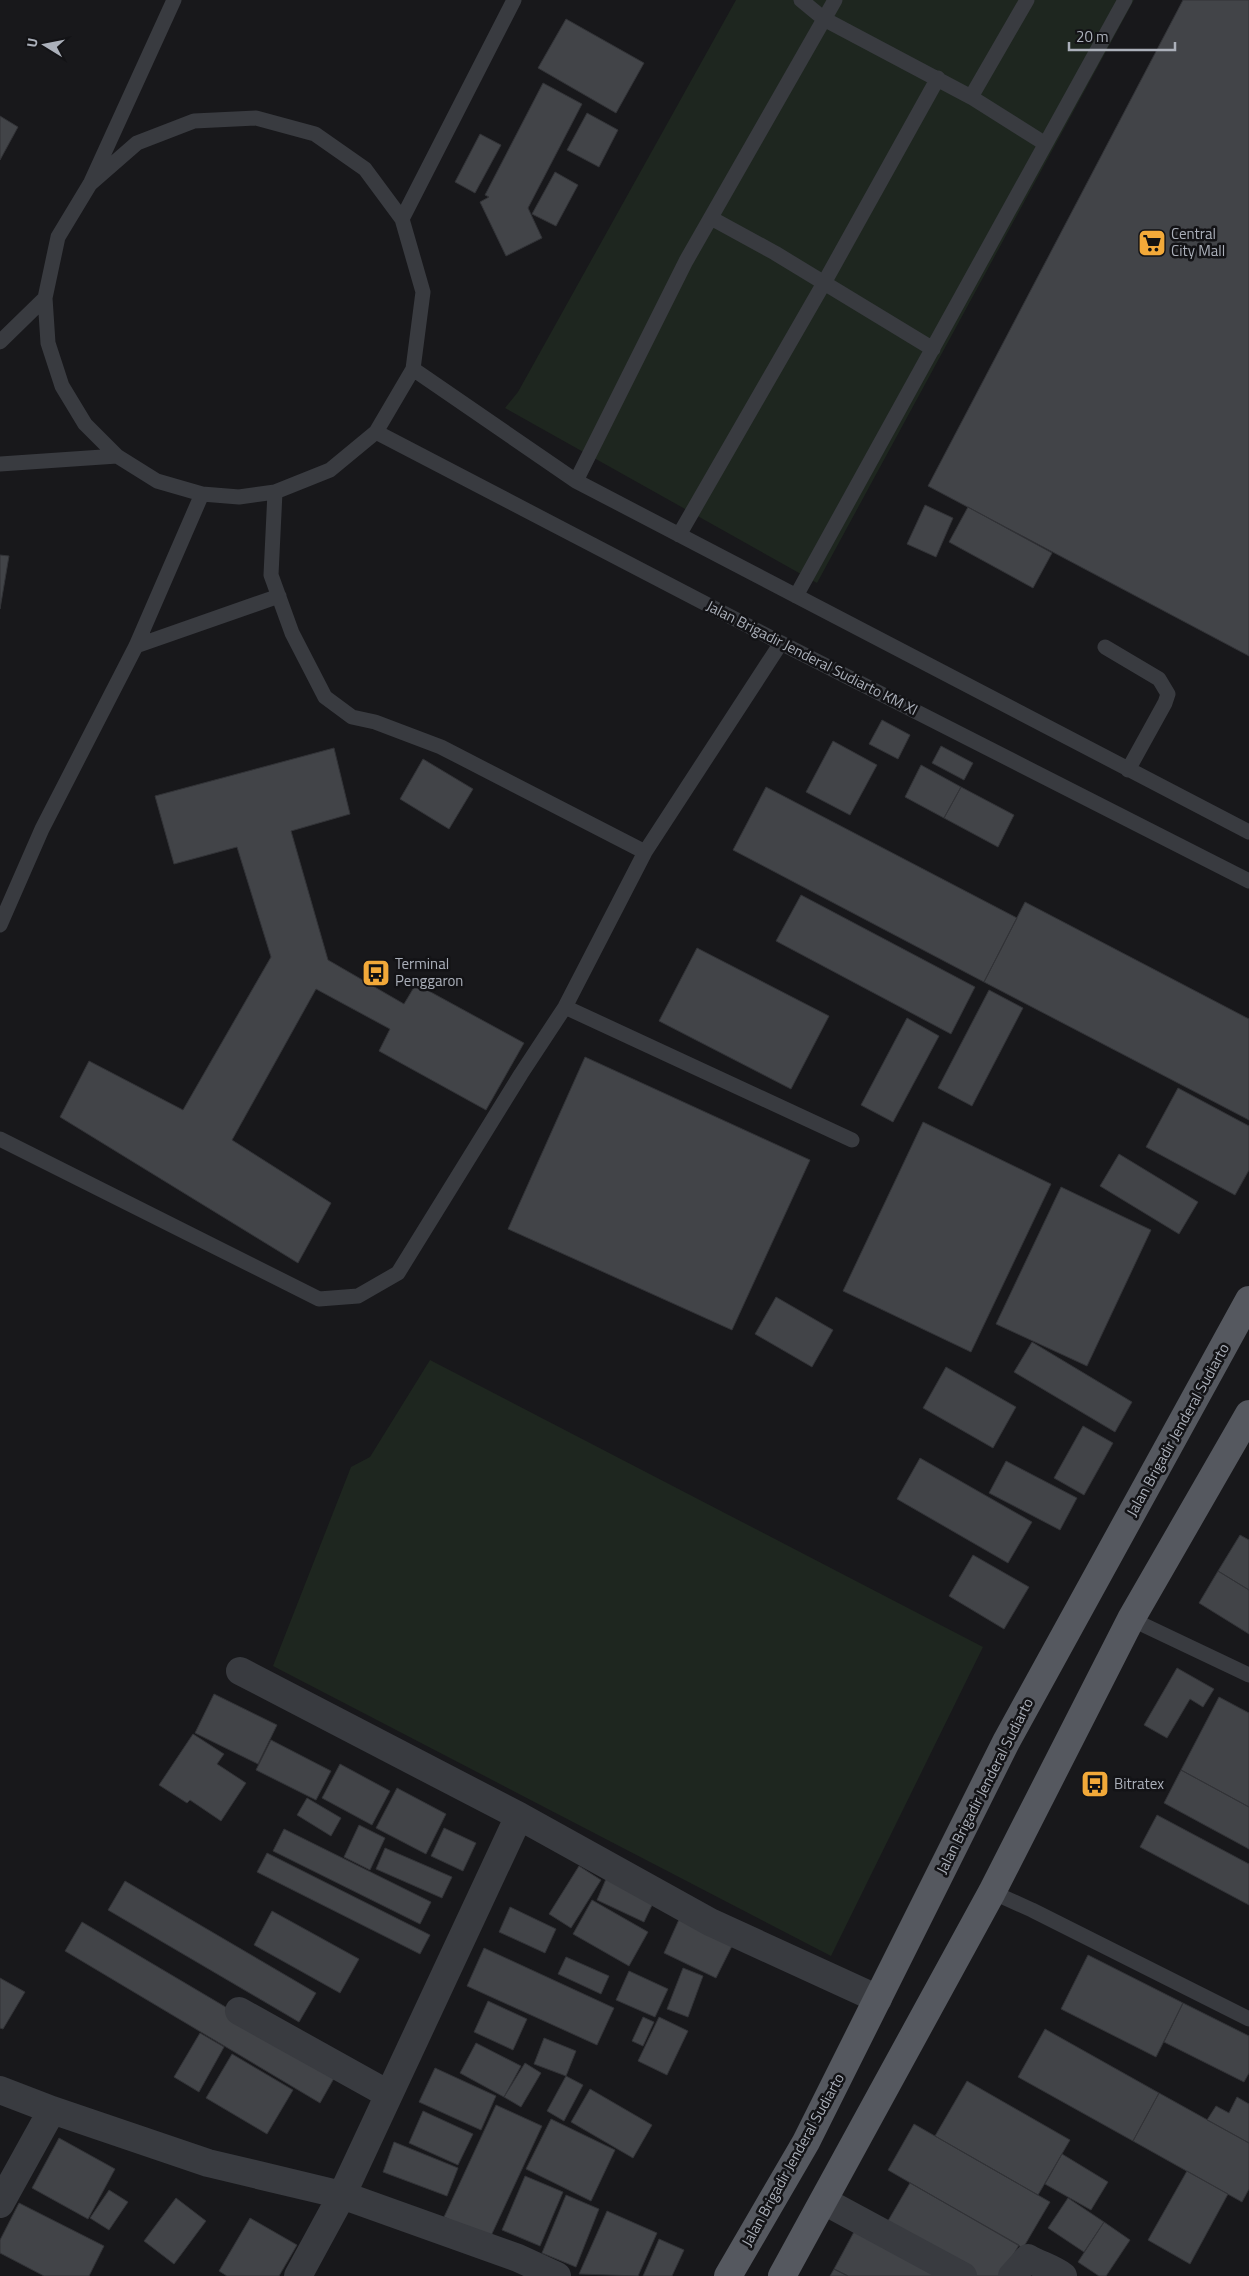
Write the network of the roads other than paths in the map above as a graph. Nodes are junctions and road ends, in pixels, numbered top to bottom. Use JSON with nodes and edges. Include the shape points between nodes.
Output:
{"nodes":[{"id":1,"x":174,"y":0,"type":"edge"},
{"id":2,"x":514,"y":0,"type":"edge"},
{"id":3,"x":801,"y":0,"type":"edge"},
{"id":4,"x":835,"y":0,"type":"edge"},
{"id":5,"x":1027,"y":0,"type":"edge"},
{"id":6,"x":1125,"y":0,"type":"edge"},
{"id":7,"x":824,"y":19,"type":"junction"},
{"id":8,"x":938,"y":78,"type":"junction"},
{"id":9,"x":971,"y":97,"type":"junction"},
{"id":10,"x":1044,"y":143,"type":"junction"},
{"id":11,"x":90,"y":184,"type":"junction"},
{"id":12,"x":710,"y":218,"type":"junction"},
{"id":13,"x":402,"y":219,"type":"junction"},
{"id":14,"x":824,"y":283,"type":"junction"},
{"id":15,"x":45,"y":298,"type":"junction"},
{"id":16,"x":0,"y":342,"type":"edge"},
{"id":17,"x":933,"y":349,"type":"junction"},
{"id":18,"x":413,"y":369,"type":"junction"},
{"id":19,"x":376,"y":432,"type":"junction"},
{"id":20,"x":117,"y":456,"type":"junction"},
{"id":21,"x":0,"y":464,"type":"edge"},
{"id":22,"x":576,"y":481,"type":"junction"},
{"id":23,"x":275,"y":492,"type":"junction"},
{"id":24,"x":202,"y":494,"type":"junction"},
{"id":25,"x":679,"y":535,"type":"junction"},
{"id":26,"x":279,"y":596,"type":"junction"},
{"id":27,"x":796,"y":596,"type":"junction"},
{"id":28,"x":781,"y":643,"type":"junction"},
{"id":29,"x":136,"y":646,"type":"junction"},
{"id":30,"x":1104,"y":647,"type":"dead end"},
{"id":31,"x":1128,"y":770,"type":"junction"},
{"id":32,"x":1249,"y":832,"type":"edge"},
{"id":33,"x":645,"y":852,"type":"junction"},
{"id":34,"x":1249,"y":881,"type":"edge"},
{"id":35,"x":0,"y":925,"type":"edge"},
{"id":36,"x":565,"y":1007,"type":"junction"},
{"id":37,"x":0,"y":1139,"type":"edge"},
{"id":38,"x":852,"y":1140,"type":"dead end"},
{"id":39,"x":1249,"y":1300,"type":"edge"},
{"id":40,"x":1249,"y":1414,"type":"edge"},
{"id":41,"x":1131,"y":1619,"type":"junction"},
{"id":42,"x":240,"y":1671,"type":"dead end"},
{"id":43,"x":1249,"y":1676,"type":"edge"},
{"id":44,"x":519,"y":1816,"type":"junction"},
{"id":45,"x":992,"y":1892,"type":"junction"},
{"id":46,"x":878,"y":1999,"type":"junction"},
{"id":47,"x":239,"y":2010,"type":"dead end"},
{"id":48,"x":1249,"y":2019,"type":"edge"},
{"id":49,"x":0,"y":2090,"type":"edge"},
{"id":50,"x":388,"y":2094,"type":"junction"},
{"id":51,"x":52,"y":2110,"type":"junction"},
{"id":52,"x":342,"y":2196,"type":"junction"},
{"id":53,"x":824,"y":2201,"type":"junction"},
{"id":54,"x":0,"y":2204,"type":"edge"},
{"id":55,"x":298,"y":2276,"type":"edge"},
{"id":56,"x":557,"y":2276,"type":"edge"},
{"id":57,"x":728,"y":2276,"type":"edge"},
{"id":58,"x":782,"y":2276,"type":"edge"},
{"id":59,"x":963,"y":2276,"type":"edge"},
{"id":60,"x":1012,"y":2276,"type":"edge"},
{"id":61,"x":1064,"y":2276,"type":"edge"}],
"edges":[{"from":1,"to":11,"type":"lane"},
{"from":2,"to":13,"type":"lane"},
{"from":3,"to":7,"type":"lane"},
{"from":4,"to":7,"type":"lane"},
{"from":5,"to":9,"type":"lane"},
{"from":6,"to":10,"type":"lane"},
{"from":7,"to":8,"type":"lane"},
{"from":7,"to":12,"type":"lane"},
{"from":8,"to":9,"type":"lane"},
{"from":8,"to":14,"type":"lane"},
{"from":9,"to":10,"type":"lane"},
{"from":10,"to":17,"type":"lane"},
{"from":11,"to":13,"type":"lane","via":[[137,143],[194,120],[256,118],[322,139],[365,169]]},
{"from":11,"to":15,"type":"lane","via":[[58,237]]},
{"from":12,"to":14,"type":"lane"},
{"from":12,"to":22,"type":"lane"},
{"from":13,"to":18,"type":"lane","via":[[422,292]]},
{"from":14,"to":17,"type":"lane"},
{"from":14,"to":25,"type":"lane"},
{"from":15,"to":16,"type":"lane"},
{"from":15,"to":20,"type":"lane","via":[[48,343],[62,386],[85,424]]},
{"from":17,"to":27,"type":"lane"},
{"from":18,"to":19,"type":"lane"},
{"from":18,"to":22,"type":"lane"},
{"from":19,"to":23,"type":"lane","via":[[330,470]]},
{"from":19,"to":28,"type":"lane","name":"Jalan Brigadir Jenderal Sudiarto KM XI"},
{"from":20,"to":21,"type":"lane"},
{"from":20,"to":24,"type":"lane","via":[[157,481]]},
{"from":22,"to":25,"type":"lane"},
{"from":23,"to":24,"type":"lane","via":[[239,496]]},
{"from":23,"to":26,"type":"lane","via":[[271,575]]},
{"from":24,"to":29,"type":"lane"},
{"from":25,"to":27,"type":"lane"},
{"from":26,"to":29,"type":"lane"},
{"from":26,"to":33,"type":"lane","via":[[292,633],[325,697],[352,717],[375,722],[441,747]]},
{"from":27,"to":31,"type":"lane"},
{"from":28,"to":33,"type":"lane"},
{"from":28,"to":34,"type":"lane","name":"Jalan Brigadir Jenderal Sudiarto KM XI"},
{"from":29,"to":35,"type":"lane","via":[[42,828]]},
{"from":30,"to":31,"type":"lane","via":[[1159,679],[1168,694]]},
{"from":31,"to":32,"type":"lane"},
{"from":33,"to":36,"type":"lane"},
{"from":36,"to":37,"type":"lane","via":[[398,1273],[358,1296],[319,1299]]},
{"from":36,"to":38,"type":"lane"},
{"from":39,"to":46,"type":"main road","name":"Jalan Brigadir Jenderal Sudiarto","via":[[1006,1742]]},
{"from":40,"to":41,"type":"main road"},
{"from":41,"to":43,"type":"lane"},
{"from":41,"to":45,"type":"main road"},
{"from":42,"to":44,"type":"street"},
{"from":44,"to":46,"type":"street","via":[[710,1922]]},
{"from":44,"to":50,"type":"street"},
{"from":45,"to":48,"type":"lane"},
{"from":45,"to":53,"type":"main road"},
{"from":46,"to":57,"type":"main road","name":"Jalan Brigadir Jenderal Sudiarto","via":[[806,2142]]},
{"from":47,"to":50,"type":"street"},
{"from":49,"to":51,"type":"street"},
{"from":50,"to":52,"type":"street"},
{"from":51,"to":52,"type":"street","via":[[208,2163]]},
{"from":51,"to":54,"type":"street"},
{"from":52,"to":55,"type":"street"},
{"from":52,"to":56,"type":"street","via":[[518,2258]]},
{"from":53,"to":58,"type":"main road"},
{"from":53,"to":59,"type":"street"},
{"from":60,"to":61,"type":"street","via":[[1028,2258]]}]}
